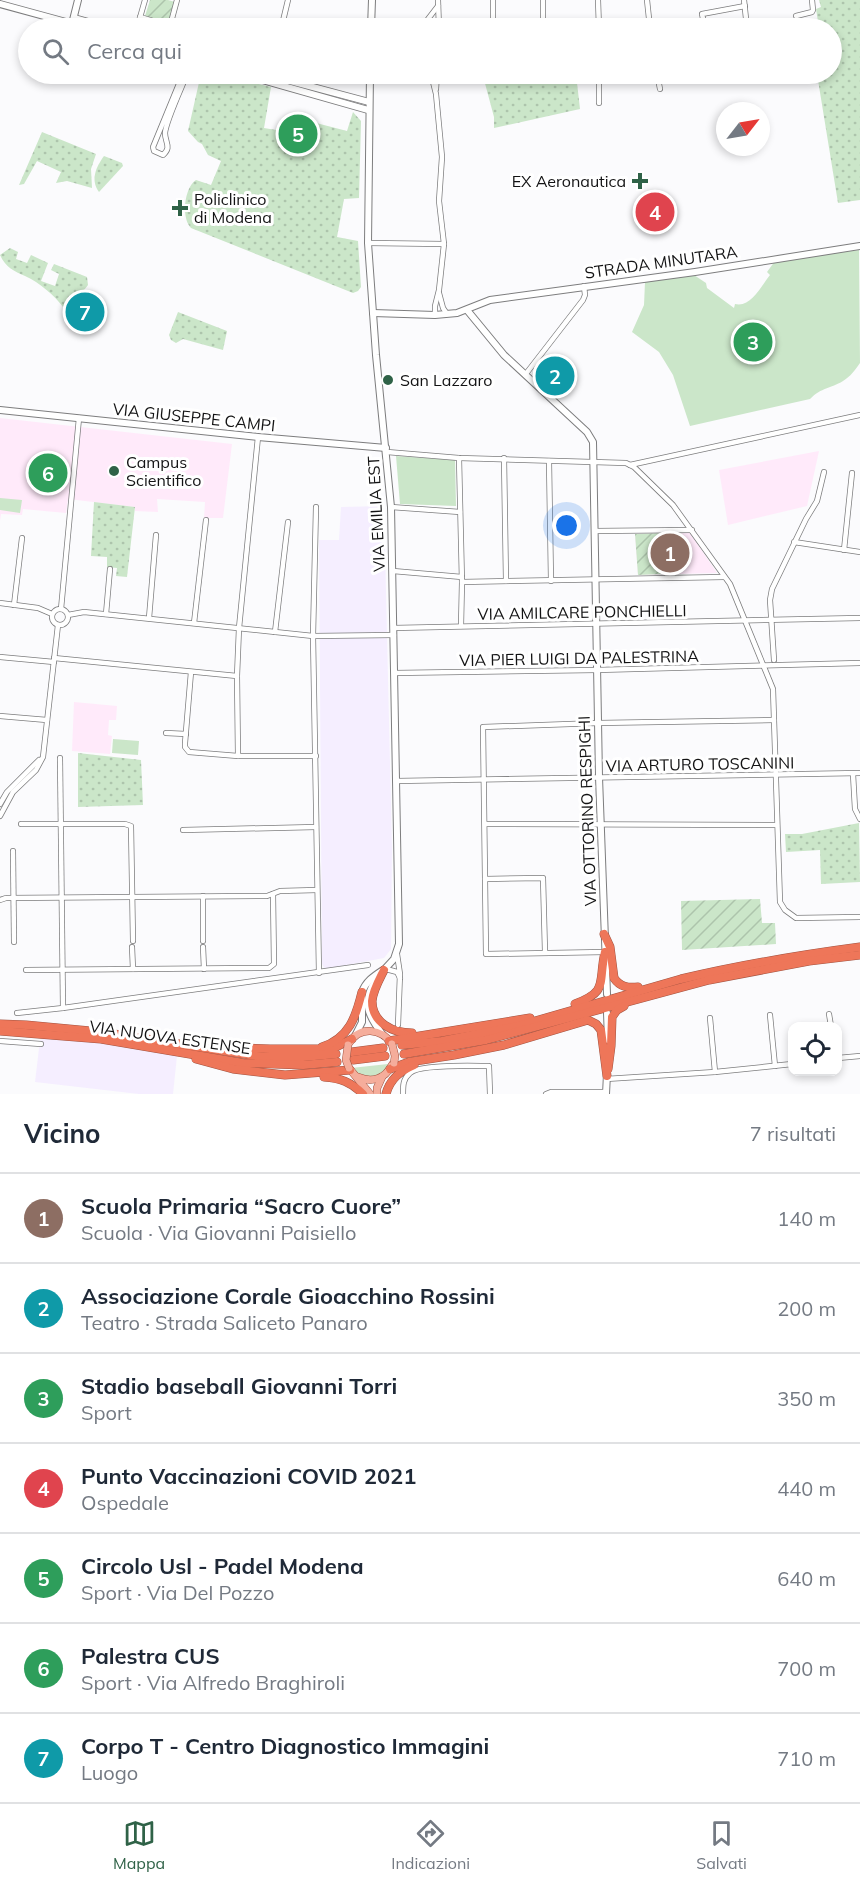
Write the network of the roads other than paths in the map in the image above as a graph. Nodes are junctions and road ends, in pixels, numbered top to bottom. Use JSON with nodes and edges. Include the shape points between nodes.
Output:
{"nodes":[{"id":1,"x":78,"y":0,"type":"edge"},
{"id":2,"x":145,"y":0,"type":"edge"},
{"id":3,"x":177,"y":0,"type":"edge"},
{"id":4,"x":288,"y":0,"type":"edge"},
{"id":5,"x":372,"y":0,"type":"edge"},
{"id":6,"x":438,"y":0,"type":"edge"},
{"id":7,"x":493,"y":0,"type":"edge"},
{"id":8,"x":543,"y":0,"type":"edge"},
{"id":9,"x":598,"y":0,"type":"edge"},
{"id":10,"x":647,"y":0,"type":"edge"},
{"id":11,"x":812,"y":0,"type":"edge"},
{"id":12,"x":744,"y":3,"type":"edge"},
{"id":13,"x":0,"y":4,"type":"edge"},
{"id":14,"x":438,"y":6,"type":"junction"},
{"id":15,"x":796,"y":16,"type":"dead end"},
{"id":16,"x":140,"y":17,"type":"joint"},
{"id":17,"x":52,"y":18,"type":"edge"},
{"id":18,"x":76,"y":18,"type":"edge"},
{"id":19,"x":143,"y":18,"type":"edge"},
{"id":20,"x":172,"y":18,"type":"edge"},
{"id":21,"x":283,"y":18,"type":"edge"},
{"id":22,"x":371,"y":18,"type":"edge"},
{"id":23,"x":429,"y":18,"type":"edge"},
{"id":24,"x":439,"y":18,"type":"edge"},
{"id":25,"x":493,"y":18,"type":"edge"},
{"id":26,"x":543,"y":18,"type":"edge"},
{"id":27,"x":599,"y":18,"type":"edge"},
{"id":28,"x":649,"y":18,"type":"edge"},
{"id":29,"x":703,"y":18,"type":"edge"},
{"id":30,"x":746,"y":18,"type":"edge"},
{"id":31,"x":181,"y":84,"type":"edge"},
{"id":32,"x":181,"y":84,"type":"edge"},
{"id":33,"x":293,"y":84,"type":"edge"},
{"id":34,"x":369,"y":84,"type":"edge"},
{"id":35,"x":434,"y":84,"type":"edge"},
{"id":36,"x":436,"y":84,"type":"edge"},
{"id":37,"x":599,"y":84,"type":"edge"},
{"id":38,"x":659,"y":84,"type":"edge"},
{"id":39,"x":660,"y":89,"type":"dead end"},
{"id":40,"x":436,"y":94,"type":"junction"},
{"id":41,"x":599,"y":103,"type":"dead end"},
{"id":42,"x":368,"y":106,"type":"junction"},
{"id":43,"x":368,"y":243,"type":"junction"},
{"id":44,"x":444,"y":244,"type":"junction"},
{"id":45,"x":860,"y":246,"type":"edge"},
{"id":46,"x":584,"y":286,"type":"junction"},
{"id":47,"x":439,"y":290,"type":"junction"},
{"id":48,"x":467,"y":309,"type":"junction"},
{"id":49,"x":373,"y":314,"type":"junction"},
{"id":50,"x":447,"y":314,"type":"junction"},
{"id":51,"x":435,"y":315,"type":"junction"},
{"id":52,"x":525,"y":375,"type":"junction"},
{"id":53,"x":0,"y":410,"type":"edge"},
{"id":54,"x":860,"y":416,"type":"edge"},
{"id":55,"x":79,"y":418,"type":"junction"},
{"id":56,"x":258,"y":437,"type":"junction"},
{"id":57,"x":386,"y":450,"type":"junction"},
{"id":58,"x":459,"y":458,"type":"junction"},
{"id":59,"x":504,"y":458,"type":"junction"},
{"id":60,"x":549,"y":461,"type":"junction"},
{"id":61,"x":594,"y":463,"type":"junction"},
{"id":62,"x":630,"y":465,"type":"junction"},
{"id":63,"x":824,"y":472,"type":"dead end"},
{"id":64,"x":852,"y":473,"type":"dead end"},
{"id":65,"x":316,"y":507,"type":"dead end"},
{"id":66,"x":391,"y":507,"type":"junction"},
{"id":67,"x":460,"y":512,"type":"junction"},
{"id":68,"x":206,"y":520,"type":"dead end"},
{"id":69,"x":288,"y":522,"type":"dead end"},
{"id":70,"x":692,"y":530,"type":"junction"},
{"id":71,"x":595,"y":531,"type":"junction"},
{"id":72,"x":156,"y":535,"type":"dead end"},
{"id":73,"x":22,"y":538,"type":"dead end"},
{"id":74,"x":794,"y":542,"type":"junction"},
{"id":75,"x":844,"y":550,"type":"junction"},
{"id":76,"x":860,"y":552,"type":"edge"},
{"id":77,"x":110,"y":569,"type":"dead end"},
{"id":78,"x":393,"y":571,"type":"junction"},
{"id":79,"x":724,"y":577,"type":"junction"},
{"id":80,"x":462,"y":579,"type":"junction"},
{"id":81,"x":596,"y":580,"type":"junction"},
{"id":82,"x":506,"y":581,"type":"junction"},
{"id":83,"x":551,"y":581,"type":"junction"},
{"id":84,"x":0,"y":603,"type":"edge"},
{"id":85,"x":14,"y":604,"type":"junction"},
{"id":86,"x":61,"y":609,"type":"junction"},
{"id":87,"x":52,"y":614,"type":"junction"},
{"id":88,"x":106,"y":614,"type":"junction"},
{"id":89,"x":68,"y":615,"type":"junction"},
{"id":90,"x":149,"y":618,"type":"junction"},
{"id":91,"x":860,"y":618,"type":"edge"},
{"id":92,"x":771,"y":620,"type":"junction"},
{"id":93,"x":746,"y":621,"type":"junction"},
{"id":94,"x":194,"y":623,"type":"junction"},
{"id":95,"x":596,"y":624,"type":"junction"},
{"id":96,"x":58,"y":625,"type":"junction"},
{"id":97,"x":461,"y":626,"type":"junction"},
{"id":98,"x":239,"y":628,"type":"junction"},
{"id":99,"x":275,"y":632,"type":"junction"},
{"id":100,"x":394,"y":632,"type":"junction"},
{"id":101,"x":313,"y":636,"type":"junction"},
{"id":102,"x":0,"y":657,"type":"edge"},
{"id":103,"x":54,"y":660,"type":"junction"},
{"id":104,"x":774,"y":660,"type":"dead end"},
{"id":105,"x":860,"y":663,"type":"edge"},
{"id":106,"x":764,"y":666,"type":"junction"},
{"id":107,"x":597,"y":670,"type":"junction"},
{"id":108,"x":191,"y":672,"type":"junction"},
{"id":109,"x":394,"y":673,"type":"junction"},
{"id":110,"x":237,"y":676,"type":"junction"},
{"id":111,"x":0,"y":716,"type":"edge"},
{"id":112,"x":47,"y":720,"type":"junction"},
{"id":113,"x":774,"y":720,"type":"junction"},
{"id":114,"x":598,"y":723,"type":"junction"},
{"id":115,"x":166,"y":733,"type":"dead end"},
{"id":116,"x":186,"y":734,"type":"junction"},
{"id":117,"x":44,"y":753,"type":"junction"},
{"id":118,"x":238,"y":756,"type":"junction"},
{"id":119,"x":316,"y":756,"type":"junction"},
{"id":120,"x":60,"y":758,"type":"dead end"},
{"id":121,"x":860,"y":773,"type":"edge"},
{"id":122,"x":853,"y":774,"type":"junction"},
{"id":123,"x":775,"y":776,"type":"junction"},
{"id":124,"x":599,"y":777,"type":"junction"},
{"id":125,"x":485,"y":779,"type":"junction"},
{"id":126,"x":396,"y":780,"type":"junction"},
{"id":127,"x":0,"y":804,"type":"edge"},
{"id":128,"x":0,"y":816,"type":"edge"},
{"id":129,"x":860,"y":819,"type":"edge"},
{"id":130,"x":21,"y":824,"type":"dead end"},
{"id":131,"x":61,"y":824,"type":"junction"},
{"id":132,"x":485,"y":824,"type":"junction"},
{"id":133,"x":600,"y":825,"type":"junction"},
{"id":134,"x":777,"y":825,"type":"junction"},
{"id":135,"x":316,"y":827,"type":"junction"},
{"id":136,"x":183,"y":830,"type":"dead end"},
{"id":137,"x":13,"y":851,"type":"dead end"},
{"id":138,"x":485,"y":879,"type":"junction"},
{"id":139,"x":317,"y":890,"type":"junction"},
{"id":140,"x":273,"y":894,"type":"junction"},
{"id":141,"x":203,"y":896,"type":"junction"},
{"id":142,"x":133,"y":897,"type":"junction"},
{"id":143,"x":0,"y":898,"type":"edge"},
{"id":144,"x":14,"y":898,"type":"junction"},
{"id":145,"x":62,"y":898,"type":"junction"},
{"id":146,"x":860,"y":917,"type":"edge"},
{"id":147,"x":604,"y":934,"type":"junction"},
{"id":148,"x":14,"y":942,"type":"dead end"},
{"id":149,"x":860,"y":947,"type":"edge"},
{"id":150,"x":544,"y":952,"type":"junction"},
{"id":151,"x":605,"y":952,"type":"junction"},
{"id":152,"x":397,"y":954,"type":"junction"},
{"id":153,"x":860,"y":955,"type":"edge"},
{"id":154,"x":368,"y":966,"type":"dead end"},
{"id":155,"x":133,"y":969,"type":"junction"},
{"id":156,"x":204,"y":969,"type":"junction"},
{"id":157,"x":385,"y":969,"type":"junction"},
{"id":158,"x":26,"y":970,"type":"dead end"},
{"id":159,"x":62,"y":970,"type":"junction"},
{"id":160,"x":319,"y":973,"type":"junction"},
{"id":161,"x":400,"y":978,"type":"junction"},
{"id":162,"x":681,"y":979,"type":"junction"},
{"id":163,"x":673,"y":989,"type":"junction"},
{"id":164,"x":362,"y":992,"type":"junction"},
{"id":165,"x":607,"y":994,"type":"dead end"},
{"id":166,"x":63,"y":1008,"type":"junction"},
{"id":167,"x":17,"y":1012,"type":"dead end"},
{"id":168,"x":607,"y":1013,"type":"dead end"},
{"id":169,"x":770,"y":1014,"type":"dead end"},
{"id":170,"x":829,"y":1014,"type":"dead end"},
{"id":171,"x":710,"y":1018,"type":"dead end"},
{"id":172,"x":547,"y":1021,"type":"junction"},
{"id":173,"x":0,"y":1022,"type":"edge"},
{"id":174,"x":830,"y":1022,"type":"edge"},
{"id":175,"x":398,"y":1025,"type":"dead end"},
{"id":176,"x":473,"y":1027,"type":"junction"},
{"id":177,"x":0,"y":1031,"type":"edge"},
{"id":178,"x":388,"y":1040,"type":"junction"},
{"id":179,"x":0,"y":1041,"type":"edge"},
{"id":180,"x":41,"y":1044,"type":"dead end"},
{"id":181,"x":158,"y":1044,"type":"junction"},
{"id":182,"x":402,"y":1045,"type":"dead end"},
{"id":183,"x":485,"y":1048,"type":"junction"},
{"id":184,"x":312,"y":1049,"type":"junction"},
{"id":185,"x":384,"y":1052,"type":"dead end"},
{"id":186,"x":351,"y":1053,"type":"junction"},
{"id":187,"x":404,"y":1054,"type":"dead end"},
{"id":188,"x":860,"y":1056,"type":"edge"},
{"id":189,"x":336,"y":1058,"type":"dead end"},
{"id":190,"x":842,"y":1058,"type":"edge"},
{"id":191,"x":429,"y":1059,"type":"junction"},
{"id":192,"x":788,"y":1064,"type":"edge"},
{"id":193,"x":392,"y":1066,"type":"junction"},
{"id":194,"x":775,"y":1066,"type":"junction"},
{"id":195,"x":715,"y":1072,"type":"junction"},
{"id":196,"x":304,"y":1075,"type":"junction"},
{"id":197,"x":358,"y":1077,"type":"junction"},
{"id":198,"x":381,"y":1077,"type":"junction"},
{"id":199,"x":606,"y":1078,"type":"junction"},
{"id":200,"x":606,"y":1093,"type":"edge"},
{"id":201,"x":363,"y":1094,"type":"edge"},
{"id":202,"x":370,"y":1094,"type":"edge"},
{"id":203,"x":377,"y":1094,"type":"edge"},
{"id":204,"x":386,"y":1094,"type":"edge"},
{"id":205,"x":403,"y":1094,"type":"edge"},
{"id":206,"x":490,"y":1094,"type":"edge"},
{"id":207,"x":546,"y":1094,"type":"edge"}],
"edges":[{"from":1,"to":18,"type":"street"},
{"from":2,"to":16,"type":"street"},
{"from":3,"to":20,"type":"street"},
{"from":4,"to":21,"type":"street"},
{"from":5,"to":22,"type":"street"},
{"from":6,"to":14,"type":"street"},
{"from":7,"to":25,"type":"street"},
{"from":8,"to":26,"type":"street"},
{"from":9,"to":27,"type":"street"},
{"from":10,"to":28,"type":"street"},
{"from":11,"to":15,"type":"street","via":[[812,12]]},
{"from":12,"to":29,"type":"street","via":[[702,14]]},
{"from":12,"to":30,"type":"street"},
{"from":13,"to":17,"type":"street"},
{"from":14,"to":23,"type":"street"},
{"from":14,"to":24,"type":"street"},
{"from":16,"to":19,"type":"street"},
{"from":31,"to":32,"type":"street","via":[[153,147],[159,154],[168,151],[165,131]]},
{"from":33,"to":42,"type":"street"},
{"from":34,"to":42,"type":"street","name":"VIA EMILIA EST"},
{"from":35,"to":40,"type":"street"},
{"from":36,"to":40,"type":"street"},
{"from":37,"to":41,"type":"street"},
{"from":38,"to":39,"type":"street"},
{"from":40,"to":44,"type":"street"},
{"from":42,"to":43,"type":"street","name":"VIA EMILIA EST"},
{"from":43,"to":44,"type":"street"},
{"from":43,"to":49,"type":"street","name":"VIA EMILIA EST"},
{"from":44,"to":47,"type":"street"},
{"from":45,"to":46,"type":"street","name":"STRADA MINUTARA"},
{"from":46,"to":48,"type":"street","name":"STRADA MINUTARA","via":[[490,300]]},
{"from":46,"to":52,"type":"street","via":[[585,297]]},
{"from":47,"to":50,"type":"street"},
{"from":47,"to":51,"type":"street"},
{"from":48,"to":50,"type":"street","name":"STRADA MINUTARA"},
{"from":48,"to":52,"type":"street"},
{"from":49,"to":51,"type":"street","name":"STRADA MINUTARA"},
{"from":49,"to":57,"type":"street","name":"VIA EMILIA EST"},
{"from":50,"to":51,"type":"street","name":"STRADA MINUTARA"},
{"from":52,"to":61,"type":"street","name":"VIA OTTORINO RESPIGHI","via":[[587,432],[593,442]]},
{"from":53,"to":55,"type":"street","name":"VIA GIUSEPPE CAMPI"},
{"from":54,"to":62,"type":"street"},
{"from":55,"to":56,"type":"street","name":"VIA GIUSEPPE CAMPI"},
{"from":55,"to":86,"type":"street"},
{"from":56,"to":57,"type":"street","name":"VIA GIUSEPPE CAMPI"},
{"from":56,"to":98,"type":"street"},
{"from":57,"to":58,"type":"street"},
{"from":57,"to":66,"type":"street","name":"VIA EMILIA EST"},
{"from":58,"to":59,"type":"street"},
{"from":58,"to":67,"type":"street"},
{"from":59,"to":60,"type":"street"},
{"from":59,"to":82,"type":"street"},
{"from":60,"to":61,"type":"street"},
{"from":60,"to":83,"type":"street"},
{"from":61,"to":62,"type":"street"},
{"from":61,"to":71,"type":"street","name":"VIA OTTORINO RESPIGHI"},
{"from":62,"to":70,"type":"street","via":[[673,505]]},
{"from":63,"to":74,"type":"street","via":[[817,501]]},
{"from":64,"to":75,"type":"street"},
{"from":65,"to":101,"type":"street"},
{"from":66,"to":67,"type":"street"},
{"from":66,"to":78,"type":"street","name":"VIA EMILIA EST"},
{"from":67,"to":80,"type":"street"},
{"from":68,"to":94,"type":"street"},
{"from":69,"to":99,"type":"street"},
{"from":70,"to":71,"type":"street"},
{"from":70,"to":79,"type":"street"},
{"from":71,"to":81,"type":"street","name":"VIA OTTORINO RESPIGHI"},
{"from":72,"to":90,"type":"street"},
{"from":73,"to":85,"type":"street"},
{"from":74,"to":75,"type":"street"},
{"from":74,"to":92,"type":"street","via":[[772,589]]},
{"from":75,"to":76,"type":"street"},
{"from":77,"to":88,"type":"street"},
{"from":78,"to":80,"type":"street"},
{"from":78,"to":100,"type":"street","name":"VIA EMILIA EST"},
{"from":79,"to":81,"type":"street"},
{"from":79,"to":93,"type":"street"},
{"from":80,"to":82,"type":"street"},
{"from":80,"to":97,"type":"street"},
{"from":81,"to":83,"type":"street"},
{"from":81,"to":95,"type":"street","name":"VIA OTTORINO RESPIGHI"},
{"from":82,"to":83,"type":"street"},
{"from":84,"to":85,"type":"street"},
{"from":85,"to":87,"type":"street"},
{"from":86,"to":87,"type":"street"},
{"from":86,"to":89,"type":"street"},
{"from":87,"to":96,"type":"street"},
{"from":88,"to":89,"type":"street","name":"VIA AMILCARE PONCHIELLI"},
{"from":88,"to":90,"type":"street","name":"VIA AMILCARE PONCHIELLI"},
{"from":89,"to":96,"type":"street","via":[[65,623]]},
{"from":90,"to":94,"type":"street","name":"VIA AMILCARE PONCHIELLI"},
{"from":91,"to":92,"type":"street","name":"VIA AMILCARE PONCHIELLI"},
{"from":92,"to":93,"type":"street","name":"VIA AMILCARE PONCHIELLI"},
{"from":92,"to":104,"type":"street"},
{"from":93,"to":95,"type":"street","name":"VIA AMILCARE PONCHIELLI"},
{"from":93,"to":106,"type":"street"},
{"from":94,"to":98,"type":"street","name":"VIA AMILCARE PONCHIELLI"},
{"from":95,"to":97,"type":"street","name":"VIA AMILCARE PONCHIELLI"},
{"from":95,"to":107,"type":"street","name":"VIA OTTORINO RESPIGHI"},
{"from":96,"to":103,"type":"street"},
{"from":97,"to":100,"type":"street","name":"VIA AMILCARE PONCHIELLI"},
{"from":98,"to":99,"type":"street","name":"VIA AMILCARE PONCHIELLI"},
{"from":98,"to":110,"type":"street"},
{"from":99,"to":101,"type":"street","name":"VIA AMILCARE PONCHIELLI"},
{"from":100,"to":101,"type":"street","name":"VIA AMILCARE PONCHIELLI"},
{"from":100,"to":109,"type":"street","name":"VIA EMILIA EST"},
{"from":101,"to":119,"type":"street"},
{"from":102,"to":103,"type":"street"},
{"from":103,"to":108,"type":"street"},
{"from":103,"to":112,"type":"street"},
{"from":105,"to":106,"type":"street","name":"VIA PIER LUIGI DA PALESTRINA"},
{"from":106,"to":107,"type":"street","name":"VIA PIER LUIGI DA PALESTRINA"},
{"from":106,"to":113,"type":"street","via":[[773,689]]},
{"from":107,"to":109,"type":"street","name":"VIA PIER LUIGI DA PALESTRINA"},
{"from":107,"to":114,"type":"street","name":"VIA OTTORINO RESPIGHI"},
{"from":108,"to":110,"type":"street"},
{"from":108,"to":116,"type":"street"},
{"from":109,"to":126,"type":"street","name":"VIA EMILIA EST"},
{"from":110,"to":118,"type":"street"},
{"from":111,"to":112,"type":"street"},
{"from":112,"to":117,"type":"street"},
{"from":113,"to":114,"type":"street"},
{"from":113,"to":123,"type":"street"},
{"from":114,"to":124,"type":"street","name":"VIA OTTORINO RESPIGHI"},
{"from":114,"to":125,"type":"street","via":[[483,727]]},
{"from":115,"to":116,"type":"street"},
{"from":116,"to":118,"type":"street","via":[[185,747],[189,752]]},
{"from":117,"to":127,"type":"street"},
{"from":117,"to":128,"type":"street"},
{"from":118,"to":119,"type":"street"},
{"from":119,"to":135,"type":"street"},
{"from":120,"to":131,"type":"street"},
{"from":121,"to":122,"type":"street","name":"VIA ARTURO TOSCANINI"},
{"from":122,"to":123,"type":"street","name":"VIA ARTURO TOSCANINI"},
{"from":122,"to":129,"type":"street","via":[[855,809]]},
{"from":123,"to":124,"type":"street","name":"VIA ARTURO TOSCANINI"},
{"from":123,"to":134,"type":"street"},
{"from":124,"to":125,"type":"street","name":"VIA ARTURO TOSCANINI"},
{"from":124,"to":133,"type":"street","name":"VIA OTTORINO RESPIGHI"},
{"from":125,"to":126,"type":"street","name":"VIA ARTURO TOSCANINI"},
{"from":125,"to":132,"type":"street"},
{"from":126,"to":152,"type":"street","name":"VIA EMILIA EST"},
{"from":130,"to":131,"type":"street"},
{"from":131,"to":142,"type":"street","via":[[131,826]]},
{"from":131,"to":145,"type":"street"},
{"from":132,"to":133,"type":"street"},
{"from":132,"to":138,"type":"street"},
{"from":133,"to":134,"type":"street"},
{"from":133,"to":147,"type":"street","name":"VIA OTTORINO RESPIGHI"},
{"from":134,"to":146,"type":"street","via":[[780,902],[785,910],[800,919]]},
{"from":135,"to":136,"type":"street"},
{"from":135,"to":139,"type":"street"},
{"from":137,"to":144,"type":"street"},
{"from":138,"to":150,"type":"street","via":[[543,878]]},
{"from":138,"to":150,"type":"street","via":[[486,954]]},
{"from":139,"to":140,"type":"street"},
{"from":139,"to":160,"type":"street"},
{"from":140,"to":141,"type":"street"},
{"from":140,"to":156,"type":"street","via":[[272,967]]},
{"from":141,"to":142,"type":"street"},
{"from":141,"to":156,"type":"street"},
{"from":142,"to":145,"type":"street"},
{"from":142,"to":155,"type":"street"},
{"from":143,"to":144,"type":"street"},
{"from":144,"to":145,"type":"street"},
{"from":144,"to":148,"type":"street"},
{"from":145,"to":159,"type":"street"},
{"from":147,"to":151,"type":"street","name":"VIA OTTORINO RESPIGHI"},
{"from":147,"to":162,"type":"highway","via":[[614,978],[620,985],[630,988]]},
{"from":149,"to":162,"type":"highway"},
{"from":150,"to":151,"type":"street"},
{"from":151,"to":165,"type":"street","name":"VIA OTTORINO RESPIGHI"},
{"from":151,"to":172,"type":"highway","via":[[596,994]]},
{"from":152,"to":157,"type":"street"},
{"from":152,"to":161,"type":"street","name":"VIA EMILIA EST"},
{"from":153,"to":163,"type":"highway","via":[[750,971]]},
{"from":154,"to":160,"type":"street"},
{"from":155,"to":156,"type":"street"},
{"from":155,"to":159,"type":"street"},
{"from":157,"to":161,"type":"street","via":[[397,972]]},
{"from":157,"to":164,"type":"street","via":[[366,983]]},
{"from":157,"to":176,"type":"highway","via":[[372,1001],[374,1011],[389,1029],[415,1033]]},
{"from":157,"to":178,"type":"street","via":[[370,988],[368,1002],[370,1016]]},
{"from":158,"to":159,"type":"street"},
{"from":159,"to":166,"type":"street"},
{"from":160,"to":166,"type":"street"},
{"from":161,"to":175,"type":"street","name":"VIA EMILIA EST"},
{"from":162,"to":172,"type":"highway"},
{"from":163,"to":172,"type":"highway"},
{"from":163,"to":199,"type":"highway","via":[[614,1013]]},
{"from":164,"to":184,"type":"highway","via":[[354,1020],[345,1033],[331,1044]]},
{"from":164,"to":186,"type":"street","via":[[362,1020]]},
{"from":166,"to":167,"type":"street"},
{"from":168,"to":199,"type":"street"},
{"from":169,"to":194,"type":"street"},
{"from":170,"to":174,"type":"street"},
{"from":171,"to":195,"type":"street"},
{"from":172,"to":176,"type":"highway","via":[[518,1019]]},
{"from":172,"to":182,"type":"highway"},
{"from":172,"to":183,"type":"highway","via":[[514,1039]]},
{"from":172,"to":187,"type":"highway","via":[[486,1040]]},
{"from":173,"to":181,"type":"highway","name":"VIA NUOVA ESTENSE","via":[[101,1032]]},
{"from":176,"to":178,"type":"highway"},
{"from":177,"to":181,"type":"highway","name":"VIA NUOVA ESTENSE"},
{"from":178,"to":186,"type":"main road","via":[[375,1031],[367,1031]]},
{"from":178,"to":193,"type":"main road","bridge":true,"via":[[394,1050]]},
{"from":179,"to":180,"type":"street"},
{"from":181,"to":184,"type":"highway"},
{"from":181,"to":189,"type":"highway","name":"VIA NUOVA ESTENSE","via":[[263,1057]]},
{"from":181,"to":196,"type":"highway","via":[[233,1069]]},
{"from":183,"to":191,"type":"highway"},
{"from":183,"to":199,"type":"highway","via":[[588,1020],[601,1030]]},
{"from":184,"to":186,"type":"highway","via":[[334,1048]]},
{"from":185,"to":186,"type":"highway"},
{"from":186,"to":196,"type":"highway"},
{"from":186,"to":197,"type":"main road"},
{"from":188,"to":190,"type":"street"},
{"from":191,"to":193,"type":"highway"},
{"from":191,"to":204,"type":"highway","via":[[402,1071]]},
{"from":192,"to":194,"type":"street"},
{"from":193,"to":198,"type":"main road"},
{"from":194,"to":195,"type":"street"},
{"from":195,"to":199,"type":"street"},
{"from":196,"to":201,"type":"highway","via":[[343,1079]]},
{"from":197,"to":198,"type":"main road"},
{"from":197,"to":202,"type":"main road"},
{"from":198,"to":203,"type":"main road"},
{"from":199,"to":200,"type":"street"},
{"from":200,"to":207,"type":"street"},
{"from":205,"to":206,"type":"street","via":[[406,1077],[417,1069],[489,1066]]}]}
